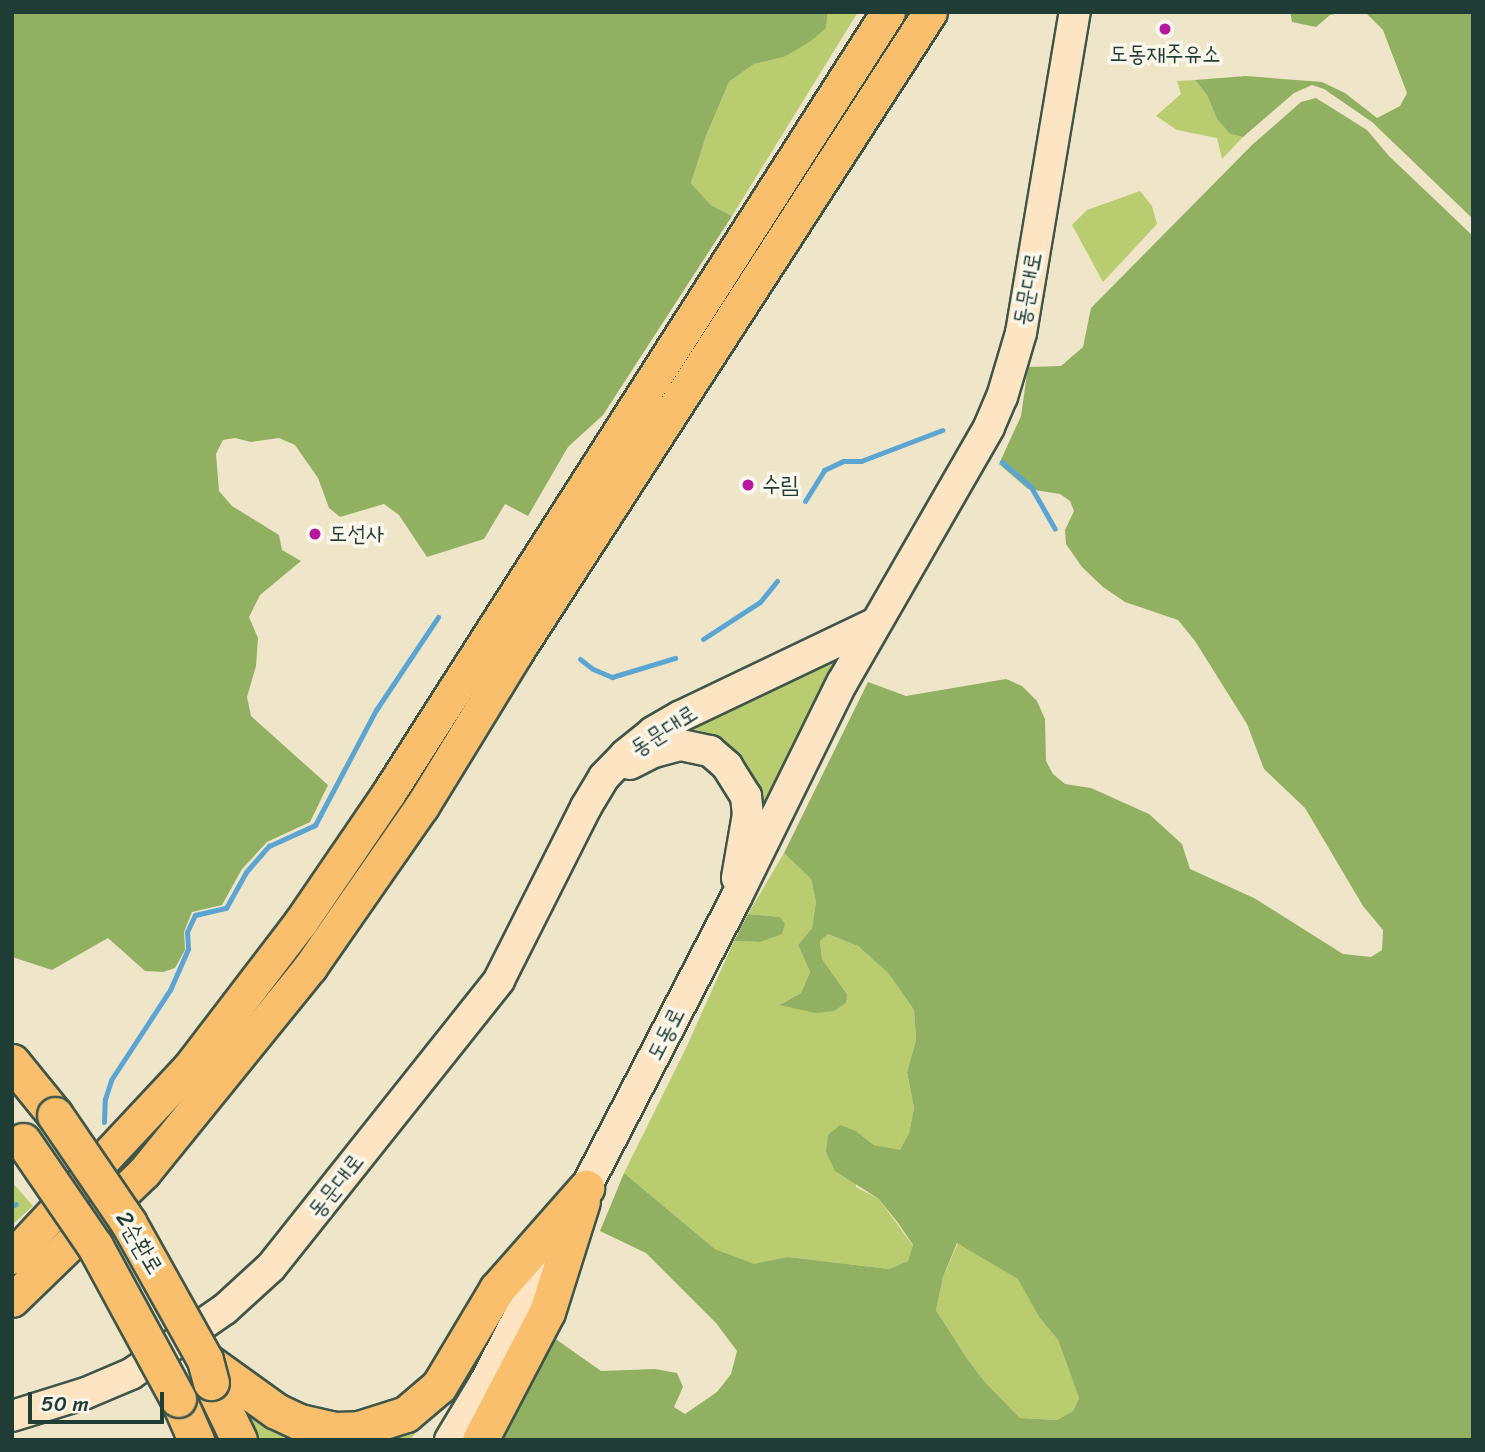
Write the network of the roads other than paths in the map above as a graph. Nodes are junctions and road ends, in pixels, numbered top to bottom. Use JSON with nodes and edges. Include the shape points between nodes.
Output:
{"nodes":[{"id":1,"x":888,"y":12,"type":"edge"},
{"id":2,"x":930,"y":12,"type":"edge"},
{"id":3,"x":1075,"y":12,"type":"edge"},
{"id":4,"x":874,"y":624,"type":"junction"},
{"id":5,"x":604,"y":777,"type":"junction"},
{"id":6,"x":736,"y":898,"type":"junction"},
{"id":7,"x":12,"y":1062,"type":"edge"},
{"id":8,"x":17,"y":1134,"type":"edge"},
{"id":9,"x":586,"y":1188,"type":"junction"},
{"id":10,"x":12,"y":1256,"type":"edge"},
{"id":11,"x":12,"y":1300,"type":"edge"},
{"id":12,"x":214,"y":1371,"type":"junction"},
{"id":13,"x":12,"y":1416,"type":"edge"},
{"id":14,"x":196,"y":1440,"type":"edge"},
{"id":15,"x":239,"y":1440,"type":"edge"},
{"id":16,"x":450,"y":1440,"type":"edge"},
{"id":17,"x":480,"y":1440,"type":"edge"}],
"edges":[{"from":1,"to":10,"type":"main road","via":[[388,794],[300,923],[189,1068]]},
{"from":2,"to":11,"type":"main road","via":[[515,654],[422,806],[310,967],[144,1172]]},
{"from":3,"to":4,"type":"main road","name":"동문대로","via":[[1021,333],[1002,397],[944,508]]},
{"from":4,"to":5,"type":"main road","name":"동문대로","via":[[672,721]]},
{"from":4,"to":6,"type":"main road","name":"도동로"},
{"from":5,"to":6,"type":"main road","via":[[654,752],[681,745],[710,751],[727,766],[746,796],[748,814],[739,852]]},
{"from":5,"to":13,"type":"main road","name":"동문대로","via":[[556,862],[499,980],[271,1267],[225,1309],[131,1374]]},
{"from":6,"to":9,"type":"main road","name":"도동로"},
{"from":7,"to":12,"type":"highway","name":"2순환로","bridge":true,"via":[[55,1115],[128,1222]]},
{"from":8,"to":14,"type":"highway","name":"2순환로","bridge":true,"via":[[95,1246]]},
{"from":9,"to":12,"type":"highway","via":[[497,1289],[439,1386],[406,1413],[359,1429],[334,1430],[276,1411]]},
{"from":9,"to":16,"type":"main road","name":"도동로"},
{"from":9,"to":17,"type":"highway","via":[[547,1312]]},
{"from":12,"to":15,"type":"highway","name":"2순환로"}]}
